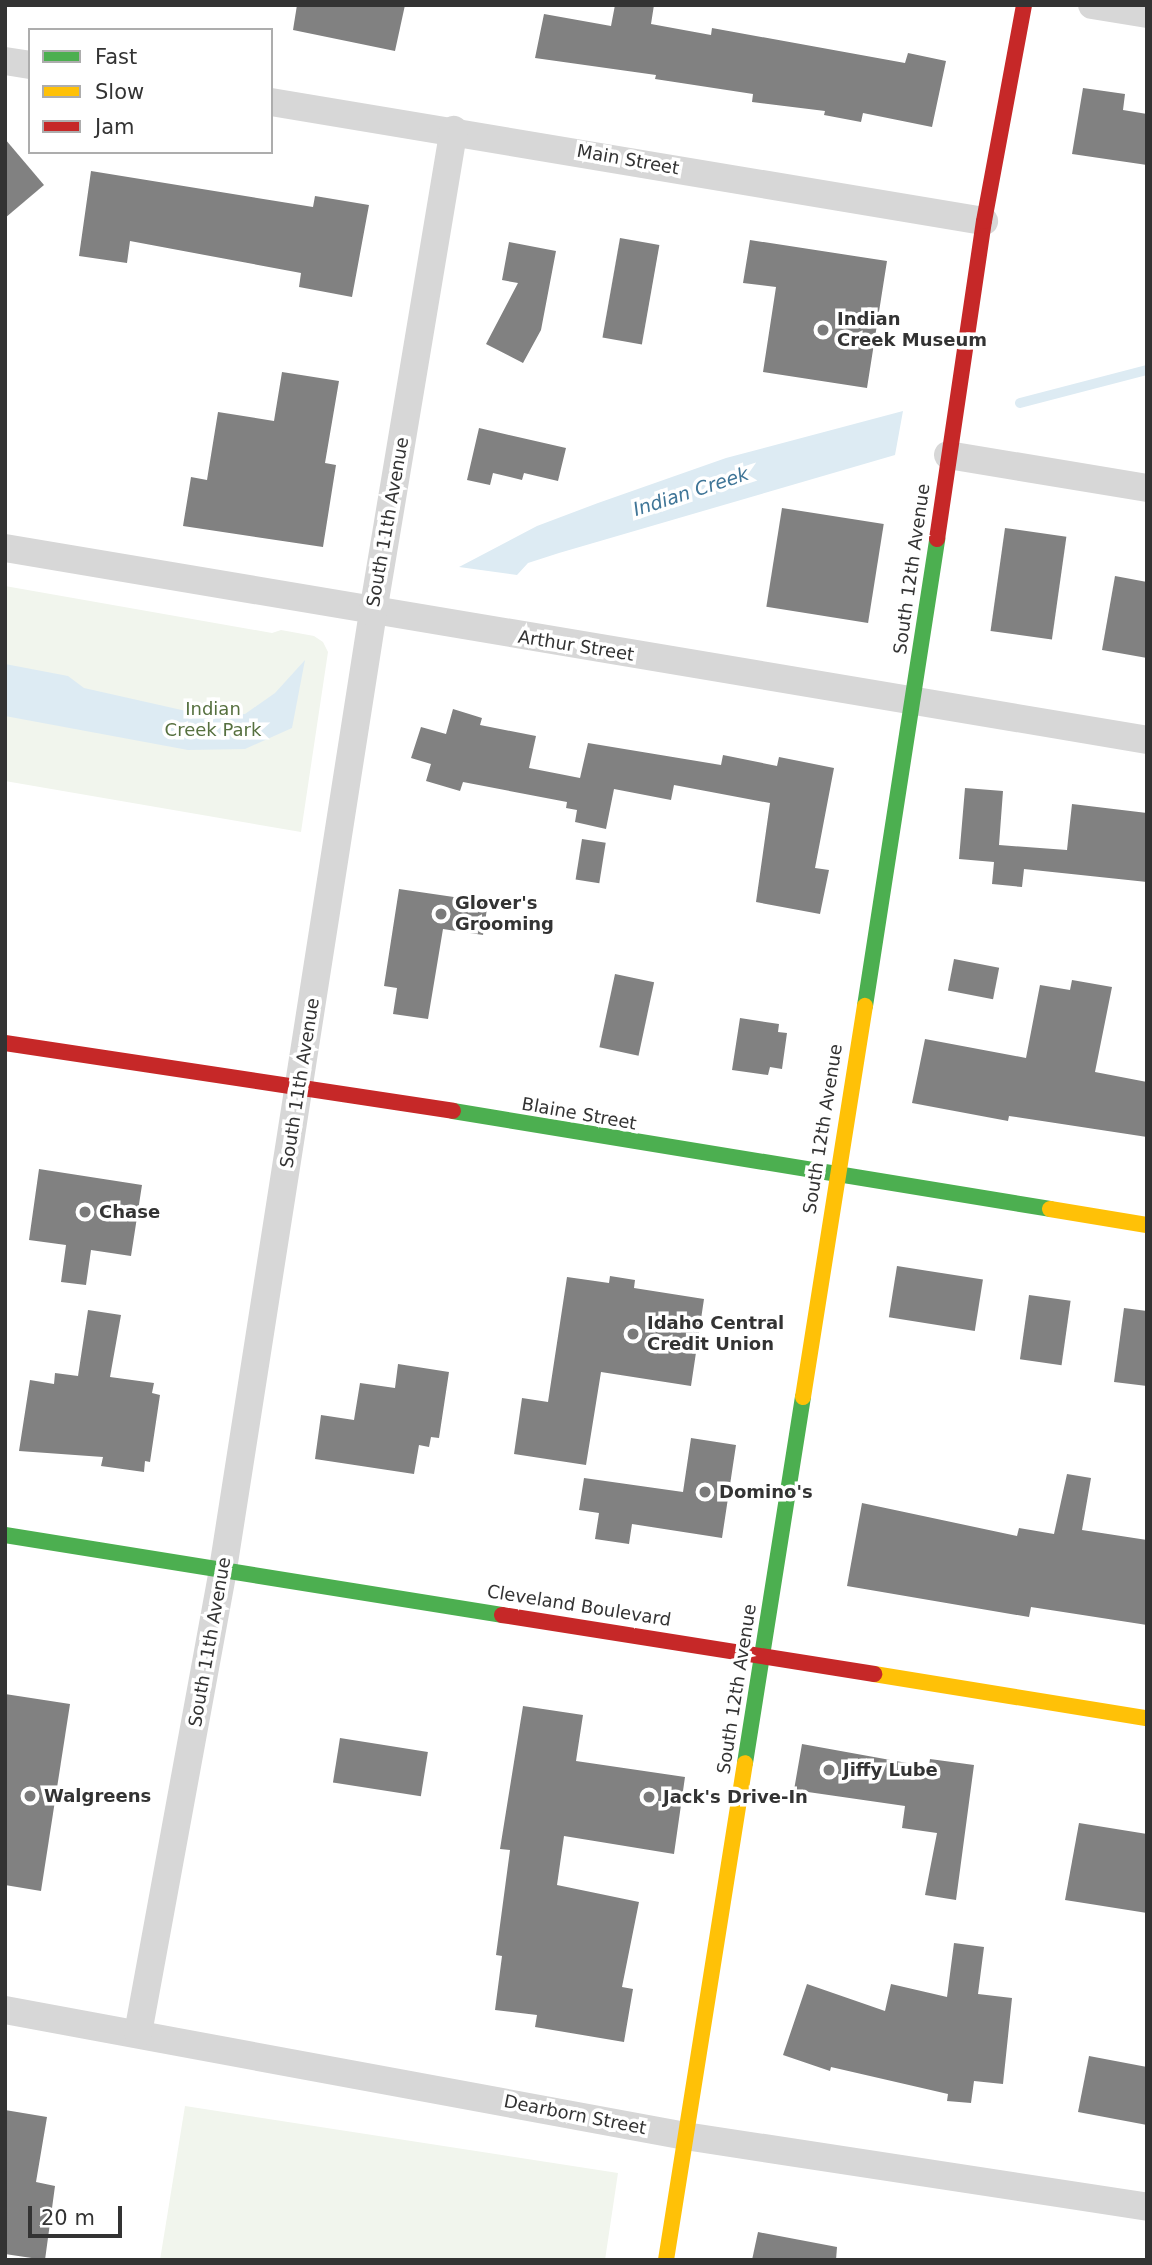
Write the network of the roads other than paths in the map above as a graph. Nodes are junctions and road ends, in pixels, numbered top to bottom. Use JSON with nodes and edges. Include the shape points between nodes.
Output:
{"nodes":[{"id":1,"x":1024,"y":5,"type":"edge"},
{"id":2,"x":1092,"y":5,"type":"edge"},
{"id":3,"x":1147,"y":14,"type":"edge"},
{"id":4,"x":5,"y":61,"type":"edge"},
{"id":5,"x":28,"y":65,"type":"edge"},
{"id":6,"x":273,"y":102,"type":"edge"},
{"id":7,"x":454,"y":131,"type":"junction"},
{"id":8,"x":984,"y":221,"type":"junction"},
{"id":9,"x":948,"y":455,"type":"junction"},
{"id":10,"x":1147,"y":488,"type":"edge"},
{"id":11,"x":5,"y":548,"type":"edge"},
{"id":12,"x":373,"y":612,"type":"junction"},
{"id":13,"x":913,"y":702,"type":"junction"},
{"id":14,"x":1147,"y":740,"type":"edge"},
{"id":15,"x":5,"y":1043,"type":"edge"},
{"id":16,"x":300,"y":1086,"type":"junction"},
{"id":17,"x":834,"y":1176,"type":"junction"},
{"id":18,"x":1147,"y":1225,"type":"edge"},
{"id":19,"x":5,"y":1535,"type":"edge"},
{"id":20,"x":223,"y":1569,"type":"junction"},
{"id":21,"x":762,"y":1654,"type":"junction"},
{"id":22,"x":1147,"y":1718,"type":"edge"},
{"id":23,"x":5,"y":2010,"type":"edge"},
{"id":24,"x":138,"y":2033,"type":"junction"},
{"id":25,"x":685,"y":2136,"type":"junction"},
{"id":26,"x":1147,"y":2207,"type":"edge"},
{"id":27,"x":666,"y":2260,"type":"edge"}],
"edges":[{"from":1,"to":8,"type":"main road","name":"South 12th Avenue"},
{"from":2,"to":3,"type":"street"},
{"from":4,"to":5,"type":"street"},
{"from":6,"to":7,"type":"street","name":"Main Street"},
{"from":7,"to":8,"type":"street","name":"Main Street"},
{"from":7,"to":12,"type":"street","name":"South 11th Avenue"},
{"from":8,"to":9,"type":"main road","name":"South 12th Avenue"},
{"from":9,"to":10,"type":"street"},
{"from":9,"to":13,"type":"main road","name":"South 12th Avenue"},
{"from":11,"to":12,"type":"street","name":"Arthur Street"},
{"from":12,"to":13,"type":"street","name":"Arthur Street"},
{"from":12,"to":16,"type":"street","name":"South 11th Avenue"},
{"from":13,"to":14,"type":"street","name":"Arthur Street"},
{"from":13,"to":17,"type":"main road","name":"South 12th Avenue"},
{"from":15,"to":16,"type":"main road","name":"Blaine Street"},
{"from":16,"to":17,"type":"main road","name":"Blaine Street"},
{"from":16,"to":20,"type":"street","name":"South 11th Avenue"},
{"from":17,"to":18,"type":"main road","name":"Blaine Street"},
{"from":17,"to":21,"type":"main road","name":"South 12th Avenue"},
{"from":19,"to":20,"type":"main road","name":"Cleveland Boulevard"},
{"from":20,"to":21,"type":"main road","name":"Cleveland Boulevard"},
{"from":20,"to":24,"type":"street","name":"South 11th Avenue"},
{"from":21,"to":22,"type":"main road","name":"Cleveland Boulevard"},
{"from":21,"to":25,"type":"main road","name":"South 12th Avenue"},
{"from":23,"to":24,"type":"street","name":"Dearborn Street"},
{"from":24,"to":25,"type":"street","name":"Dearborn Street"},
{"from":25,"to":26,"type":"street","name":"Dearborn Street"},
{"from":25,"to":27,"type":"main road","name":"South 12th Avenue"}]}
